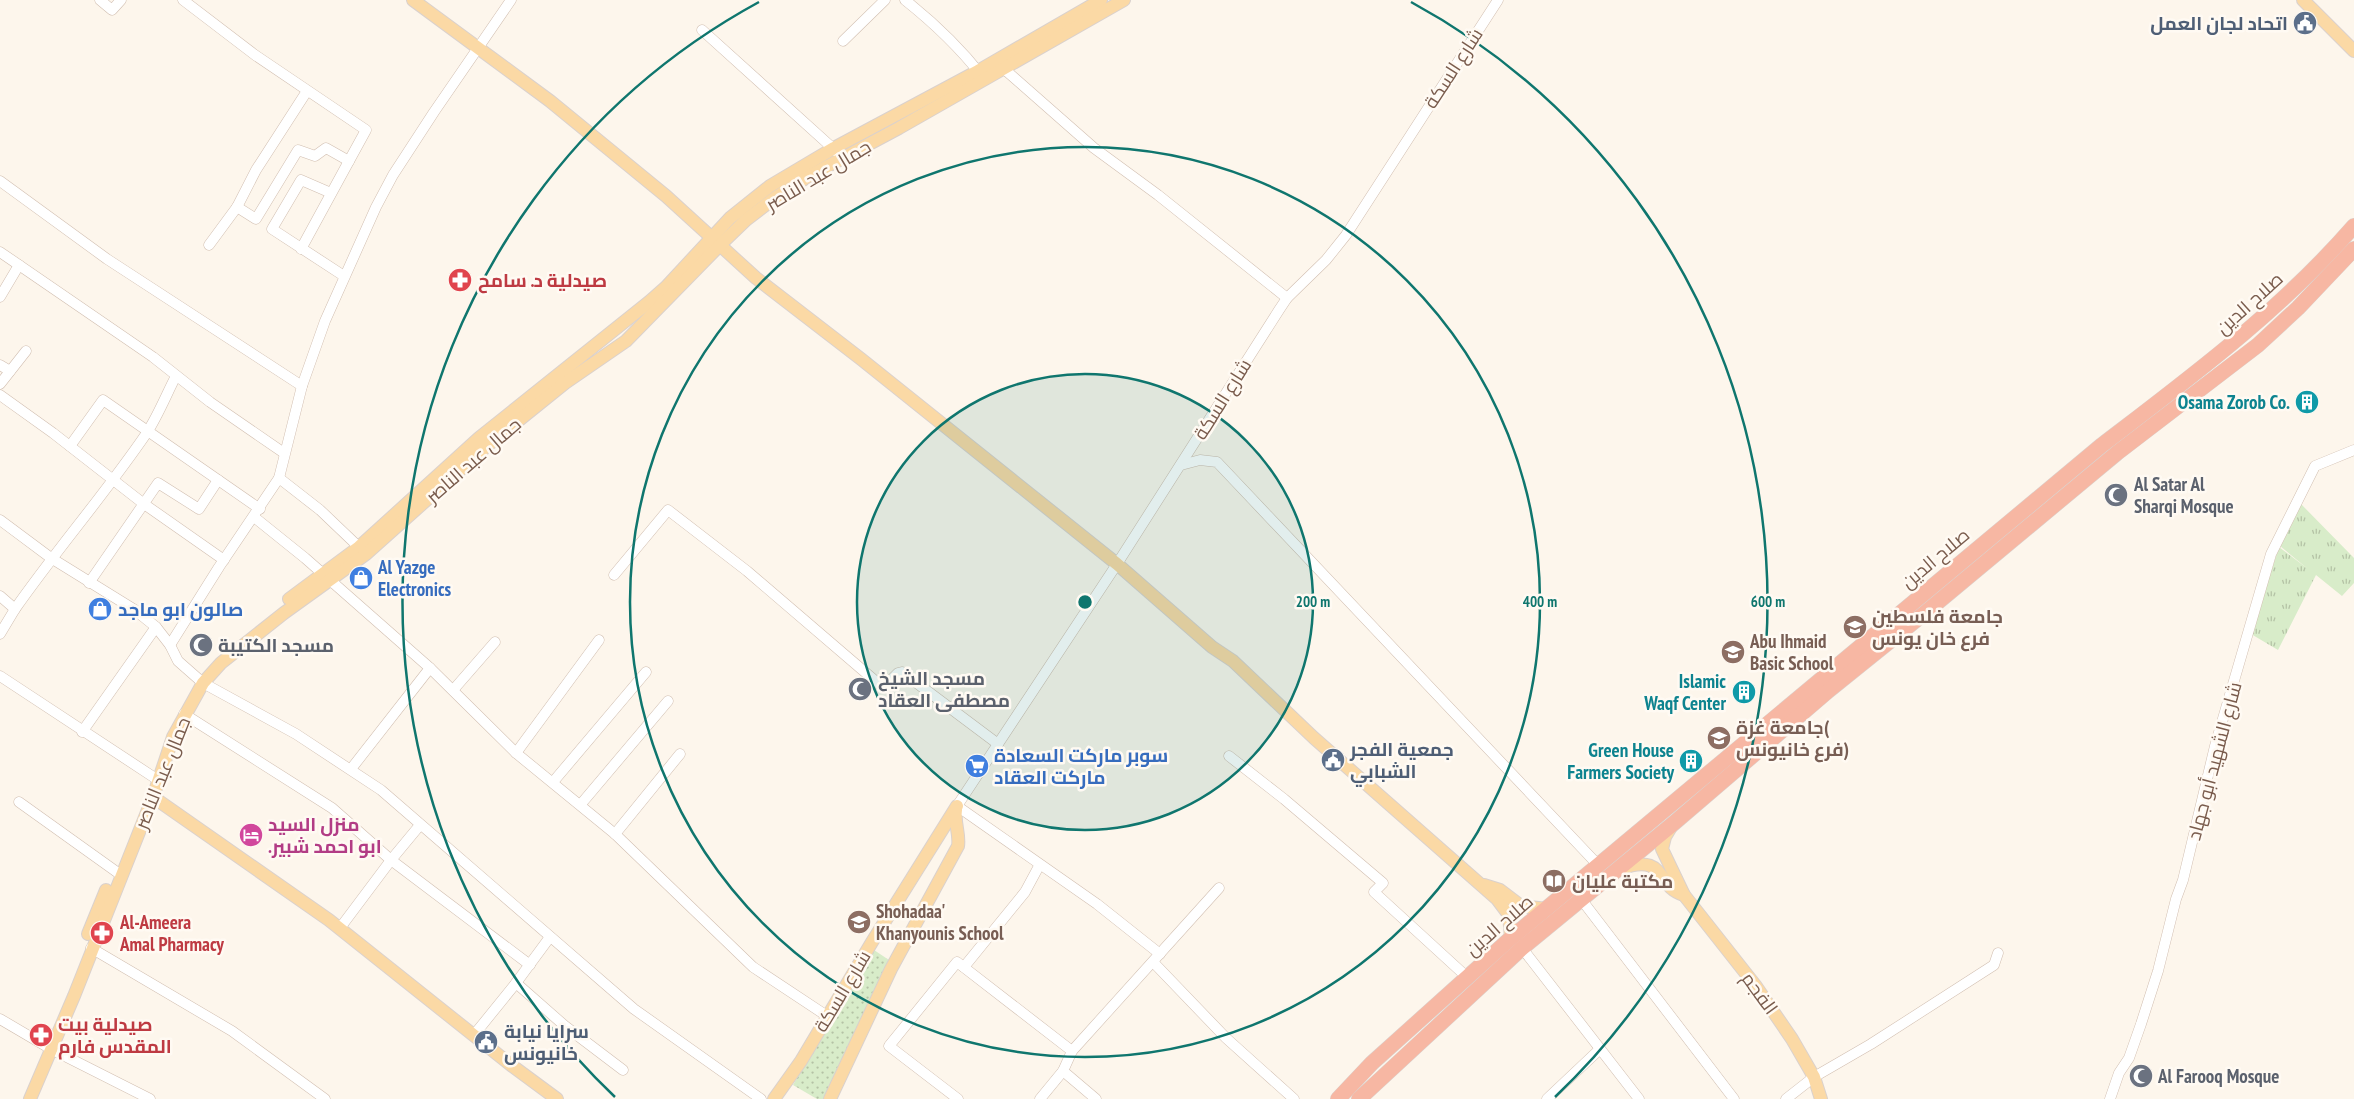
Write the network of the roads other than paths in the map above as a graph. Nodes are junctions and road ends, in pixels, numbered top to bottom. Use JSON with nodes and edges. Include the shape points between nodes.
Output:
{"nodes":[{"id":1,"x":100,"y":0,"type":"edge"},
{"id":2,"x":121,"y":0,"type":"edge"},
{"id":3,"x":183,"y":0,"type":"edge"},
{"id":4,"x":414,"y":0,"type":"edge"},
{"id":5,"x":511,"y":0,"type":"edge"},
{"id":6,"x":885,"y":0,"type":"edge"},
{"id":7,"x":905,"y":0,"type":"edge"},
{"id":8,"x":1101,"y":0,"type":"edge"},
{"id":9,"x":1124,"y":0,"type":"edge"},
{"id":10,"x":1498,"y":0,"type":"edge"},
{"id":11,"x":2303,"y":0,"type":"edge"},
{"id":12,"x":702,"y":30,"type":"dead end"},
{"id":13,"x":843,"y":41,"type":"dead end"},
{"id":14,"x":479,"y":47,"type":"junction"},
{"id":15,"x":2354,"y":51,"type":"edge"},
{"id":16,"x":1003,"y":68,"type":"junction"},
{"id":17,"x":981,"y":75,"type":"junction"},
{"id":18,"x":307,"y":91,"type":"junction"},
{"id":19,"x":834,"y":148,"type":"junction"},
{"id":20,"x":844,"y":158,"type":"junction"},
{"id":21,"x":349,"y":161,"type":"junction"},
{"id":22,"x":0,"y":181,"type":"edge"},
{"id":23,"x":331,"y":193,"type":"junction"},
{"id":24,"x":237,"y":207,"type":"junction"},
{"id":25,"x":2354,"y":226,"type":"edge"},
{"id":26,"x":715,"y":241,"type":"junction"},
{"id":27,"x":209,"y":245,"type":"dead end"},
{"id":28,"x":301,"y":248,"type":"junction"},
{"id":29,"x":2354,"y":249,"type":"edge"},
{"id":30,"x":0,"y":252,"type":"edge"},
{"id":31,"x":20,"y":266,"type":"junction"},
{"id":32,"x":344,"y":276,"type":"junction"},
{"id":33,"x":2290,"y":294,"type":"junction"},
{"id":34,"x":0,"y":297,"type":"edge"},
{"id":35,"x":1287,"y":298,"type":"junction"},
{"id":36,"x":2298,"y":308,"type":"junction"},
{"id":37,"x":2250,"y":329,"type":"junction"},
{"id":38,"x":2258,"y":345,"type":"junction"},
{"id":39,"x":26,"y":351,"type":"dead end"},
{"id":40,"x":0,"y":365,"type":"edge"},
{"id":41,"x":10,"y":371,"type":"junction"},
{"id":42,"x":176,"y":376,"type":"junction"},
{"id":43,"x":0,"y":384,"type":"edge"},
{"id":44,"x":302,"y":386,"type":"junction"},
{"id":45,"x":0,"y":395,"type":"edge"},
{"id":46,"x":147,"y":432,"type":"junction"},
{"id":47,"x":70,"y":446,"type":"junction"},
{"id":48,"x":2354,"y":450,"type":"edge"},
{"id":49,"x":284,"y":453,"type":"junction"},
{"id":50,"x":1181,"y":465,"type":"junction"},
{"id":51,"x":279,"y":478,"type":"junction"},
{"id":52,"x":112,"y":480,"type":"junction"},
{"id":53,"x":218,"y":480,"type":"junction"},
{"id":54,"x":144,"y":504,"type":"junction"},
{"id":55,"x":257,"y":513,"type":"junction"},
{"id":56,"x":0,"y":520,"type":"edge"},
{"id":57,"x":363,"y":551,"type":"junction"},
{"id":58,"x":51,"y":558,"type":"junction"},
{"id":59,"x":224,"y":560,"type":"junction"},
{"id":60,"x":1117,"y":564,"type":"junction"},
{"id":61,"x":614,"y":575,"type":"dead end"},
{"id":62,"x":327,"y":577,"type":"junction"},
{"id":63,"x":89,"y":582,"type":"junction"},
{"id":64,"x":0,"y":596,"type":"edge"},
{"id":65,"x":16,"y":609,"type":"junction"},
{"id":66,"x":156,"y":627,"type":"junction"},
{"id":67,"x":0,"y":634,"type":"edge"},
{"id":68,"x":599,"y":640,"type":"dead end"},
{"id":69,"x":496,"y":642,"type":"dead end"},
{"id":70,"x":1875,"y":643,"type":"junction"},
{"id":71,"x":170,"y":645,"type":"junction"},
{"id":72,"x":430,"y":668,"type":"junction"},
{"id":73,"x":646,"y":672,"type":"dead end"},
{"id":74,"x":0,"y":676,"type":"edge"},
{"id":75,"x":200,"y":681,"type":"junction"},
{"id":76,"x":454,"y":689,"type":"junction"},
{"id":77,"x":668,"y":702,"type":"dead end"},
{"id":78,"x":184,"y":714,"type":"junction"},
{"id":79,"x":82,"y":732,"type":"junction"},
{"id":80,"x":998,"y":744,"type":"junction"},
{"id":81,"x":516,"y":753,"type":"junction"},
{"id":82,"x":680,"y":754,"type":"dead end"},
{"id":83,"x":1230,"y":756,"type":"dead end"},
{"id":84,"x":351,"y":769,"type":"junction"},
{"id":85,"x":155,"y":778,"type":"junction"},
{"id":86,"x":553,"y":782,"type":"junction"},
{"id":87,"x":153,"y":796,"type":"junction"},
{"id":88,"x":19,"y":802,"type":"dead end"},
{"id":89,"x":581,"y":804,"type":"junction"},
{"id":90,"x":957,"y":806,"type":"junction"},
{"id":91,"x":1674,"y":823,"type":"junction"},
{"id":92,"x":420,"y":825,"type":"junction"},
{"id":93,"x":615,"y":834,"type":"junction"},
{"id":94,"x":391,"y":860,"type":"junction"},
{"id":95,"x":1039,"y":866,"type":"junction"},
{"id":96,"x":1599,"y":866,"type":"junction"},
{"id":97,"x":1618,"y":870,"type":"junction"},
{"id":98,"x":117,"y":874,"type":"junction"},
{"id":99,"x":1479,"y":884,"type":"junction"},
{"id":100,"x":1219,"y":888,"type":"dead end"},
{"id":101,"x":1684,"y":895,"type":"junction"},
{"id":102,"x":1581,"y":899,"type":"junction"},
{"id":103,"x":1547,"y":909,"type":"junction"},
{"id":104,"x":340,"y":928,"type":"junction"},
{"id":105,"x":550,"y":937,"type":"junction"},
{"id":106,"x":1517,"y":943,"type":"junction"},
{"id":107,"x":91,"y":948,"type":"junction"},
{"id":108,"x":1998,"y":953,"type":"dead end"},
{"id":109,"x":1157,"y":958,"type":"junction"},
{"id":110,"x":530,"y":965,"type":"junction"},
{"id":111,"x":964,"y":967,"type":"junction"},
{"id":112,"x":1468,"y":978,"type":"junction"},
{"id":113,"x":516,"y":983,"type":"junction"},
{"id":114,"x":827,"y":1016,"type":"junction"},
{"id":115,"x":0,"y":1019,"type":"edge"},
{"id":116,"x":1409,"y":1030,"type":"junction"},
{"id":117,"x":474,"y":1036,"type":"junction"},
{"id":118,"x":1421,"y":1041,"type":"junction"},
{"id":119,"x":48,"y":1047,"type":"junction"},
{"id":120,"x":1600,"y":1049,"type":"junction"},
{"id":121,"x":1072,"y":1051,"type":"junction"},
{"id":122,"x":1372,"y":1063,"type":"junction"},
{"id":123,"x":623,"y":1070,"type":"dead end"},
{"id":124,"x":1063,"y":1071,"type":"junction"},
{"id":125,"x":1381,"y":1076,"type":"junction"},
{"id":126,"x":1814,"y":1077,"type":"junction"},
{"id":127,"x":23,"y":1099,"type":"edge"},
{"id":128,"x":30,"y":1099,"type":"edge"},
{"id":129,"x":150,"y":1099,"type":"edge"},
{"id":130,"x":325,"y":1099,"type":"edge"},
{"id":131,"x":557,"y":1099,"type":"edge"},
{"id":132,"x":761,"y":1099,"type":"edge"},
{"id":133,"x":774,"y":1099,"type":"edge"},
{"id":134,"x":830,"y":1099,"type":"edge"},
{"id":135,"x":958,"y":1099,"type":"edge"},
{"id":136,"x":1040,"y":1099,"type":"edge"},
{"id":137,"x":1096,"y":1099,"type":"edge"},
{"id":138,"x":1294,"y":1099,"type":"edge"},
{"id":139,"x":1338,"y":1099,"type":"edge"},
{"id":140,"x":1359,"y":1099,"type":"edge"},
{"id":141,"x":1547,"y":1099,"type":"edge"},
{"id":142,"x":1639,"y":1099,"type":"edge"},
{"id":143,"x":1734,"y":1099,"type":"edge"},
{"id":144,"x":1786,"y":1099,"type":"edge"},
{"id":145,"x":1821,"y":1099,"type":"edge"},
{"id":146,"x":2110,"y":1099,"type":"edge"}],
"edges":[{"from":1,"to":2,"type":"street","via":[[112,10]]},
{"from":3,"to":18,"type":"street"},
{"from":4,"to":14,"type":"main road"},
{"from":5,"to":14,"type":"street"},
{"from":6,"to":13,"type":"street"},
{"from":7,"to":17,"type":"street","via":[[927,17]]},
{"from":8,"to":17,"type":"main road","name":"جمال عبد الناصر"},
{"from":9,"to":16,"type":"main road","name":"جمال عبد الناصر"},
{"from":10,"to":35,"type":"street","name":"شارع السكة","via":[[1346,235]]},
{"from":11,"to":15,"type":"main road"},
{"from":12,"to":19,"type":"street"},
{"from":14,"to":26,"type":"main road","via":[[628,165]]},
{"from":14,"to":32,"type":"street","via":[[393,175]]},
{"from":16,"to":17,"type":"main road","name":"جمال عبد الناصر"},
{"from":16,"to":35,"type":"street","via":[[1094,148]]},
{"from":17,"to":19,"type":"main road","name":"جمال عبد الناصر"},
{"from":17,"to":20,"type":"main road","name":"جمال عبد الناصر"},
{"from":18,"to":21,"type":"street","via":[[366,130]]},
{"from":18,"to":24,"type":"street","via":[[256,170]]},
{"from":19,"to":20,"type":"street"},
{"from":19,"to":26,"type":"main road","name":"جمال عبد الناصر","via":[[770,186],[730,218]]},
{"from":20,"to":26,"type":"main road","name":"جمال عبد الناصر","via":[[808,176]]},
{"from":21,"to":23,"type":"street"},
{"from":21,"to":24,"type":"street","via":[[326,148],[316,156],[298,150],[256,219]]},
{"from":22,"to":44,"type":"street","via":[[107,259]]},
{"from":23,"to":28,"type":"street"},
{"from":23,"to":28,"type":"street","via":[[301,180],[272,229]]},
{"from":24,"to":27,"type":"street"},
{"from":25,"to":33,"type":"highway","name":"صلاح الدين"},
{"from":26,"to":57,"type":"main road","name":"جمال عبد الناصر","via":[[626,341],[565,383]]},
{"from":26,"to":60,"type":"main road","via":[[756,278]]},
{"from":28,"to":32,"type":"street"},
{"from":29,"to":36,"type":"highway","name":"صلاح الدين"},
{"from":30,"to":31,"type":"street"},
{"from":31,"to":34,"type":"street"},
{"from":31,"to":42,"type":"street"},
{"from":32,"to":44,"type":"street"},
{"from":33,"to":36,"type":"highway","via":[[2290,304]]},
{"from":33,"to":37,"type":"highway","name":"صلاح الدين"},
{"from":35,"to":50,"type":"street","name":"شارع السكة"},
{"from":36,"to":38,"type":"highway","name":"صلاح الدين"},
{"from":37,"to":38,"type":"highway","via":[[2260,333]]},
{"from":37,"to":70,"type":"highway","name":"صلاح الدين","via":[[2102,445]]},
{"from":38,"to":70,"type":"highway","name":"صلاح الدين","via":[[2117,453],[1926,612]]},
{"from":39,"to":41,"type":"street"},
{"from":40,"to":41,"type":"street"},
{"from":41,"to":43,"type":"street"},
{"from":42,"to":46,"type":"street"},
{"from":42,"to":49,"type":"street"},
{"from":44,"to":49,"type":"street"},
{"from":45,"to":47,"type":"street"},
{"from":46,"to":47,"type":"street","via":[[103,400]]},
{"from":46,"to":52,"type":"street"},
{"from":46,"to":53,"type":"street"},
{"from":47,"to":52,"type":"street"},
{"from":48,"to":146,"type":"street","name":"شارع الشهيد أبو جهاد","via":[[2315,466],[2271,554],[2215,746],[2158,971],[2129,1058],[2119,1073]]},
{"from":49,"to":51,"type":"street"},
{"from":50,"to":60,"type":"street","name":"شارع السكة"},
{"from":50,"to":96,"type":"street","via":[[1200,460],[1218,462]]},
{"from":51,"to":55,"type":"street"},
{"from":51,"to":57,"type":"street","via":[[320,510]]},
{"from":52,"to":54,"type":"street"},
{"from":52,"to":58,"type":"street"},
{"from":53,"to":54,"type":"street","via":[[199,509],[158,483]]},
{"from":53,"to":55,"type":"street"},
{"from":54,"to":59,"type":"street"},
{"from":54,"to":63,"type":"street"},
{"from":55,"to":59,"type":"street"},
{"from":55,"to":62,"type":"street"},
{"from":56,"to":58,"type":"street"},
{"from":57,"to":62,"type":"main road","name":"جمال عبد الناصر"},
{"from":58,"to":63,"type":"street"},
{"from":58,"to":65,"type":"street"},
{"from":59,"to":71,"type":"street"},
{"from":60,"to":80,"type":"street","name":"شارع السكة"},
{"from":60,"to":99,"type":"main road","via":[[1212,647],[1233,661],[1314,738]]},
{"from":61,"to":80,"type":"street","via":[[668,510],[747,571],[880,685],[885,686],[902,672]]},
{"from":62,"to":72,"type":"street"},
{"from":62,"to":75,"type":"main road","name":"جمال عبد الناصر"},
{"from":63,"to":66,"type":"street"},
{"from":64,"to":65,"type":"street"},
{"from":65,"to":67,"type":"street"},
{"from":66,"to":71,"type":"street"},
{"from":66,"to":79,"type":"street"},
{"from":68,"to":81,"type":"street"},
{"from":69,"to":76,"type":"street"},
{"from":70,"to":91,"type":"highway","name":"صلاح الدين"},
{"from":70,"to":96,"type":"highway","name":"صلاح الدين"},
{"from":71,"to":75,"type":"street","via":[[178,661]]},
{"from":72,"to":76,"type":"street"},
{"from":72,"to":84,"type":"street"},
{"from":73,"to":86,"type":"street"},
{"from":74,"to":79,"type":"street"},
{"from":75,"to":78,"type":"main road","name":"جمال عبد الناصر"},
{"from":75,"to":84,"type":"street","via":[[296,734]]},
{"from":75,"to":85,"type":"main road","name":"جمال عبد الناصر","via":[[164,743]]},
{"from":76,"to":81,"type":"street"},
{"from":77,"to":89,"type":"street"},
{"from":78,"to":85,"type":"main road","name":"جمال عبد الناصر"},
{"from":78,"to":94,"type":"street","via":[[332,808]]},
{"from":79,"to":85,"type":"street"},
{"from":80,"to":90,"type":"street","name":"شارع السكة"},
{"from":81,"to":86,"type":"street"},
{"from":82,"to":93,"type":"street"},
{"from":83,"to":112,"type":"street","via":[[1383,884],[1374,892]]},
{"from":84,"to":92,"type":"street","via":[[381,790]]},
{"from":85,"to":87,"type":"main road","name":"جمال عبد الناصر"},
{"from":85,"to":98,"type":"main road","name":"جمال عبد الناصر"},
{"from":86,"to":89,"type":"street"},
{"from":87,"to":98,"type":"main road","name":"جمال عبد الناصر"},
{"from":87,"to":104,"type":"main road"},
{"from":88,"to":98,"type":"street"},
{"from":89,"to":93,"type":"street"},
{"from":90,"to":95,"type":"street"},
{"from":90,"to":114,"type":"main road","name":"شارع السكة"},
{"from":90,"to":134,"type":"main road","name":"شارع السكة","via":[[954,820],[958,846],[891,969]]},
{"from":91,"to":97,"type":"highway","name":"صلاح الدين"},
{"from":91,"to":101,"type":"main road","via":[[1662,849]]},
{"from":92,"to":94,"type":"street"},
{"from":92,"to":105,"type":"street"},
{"from":93,"to":114,"type":"street","via":[[753,967]]},
{"from":94,"to":104,"type":"street"},
{"from":94,"to":110,"type":"street"},
{"from":95,"to":109,"type":"street","via":[[1097,904]]},
{"from":95,"to":111,"type":"street","via":[[1025,892]]},
{"from":96,"to":103,"type":"highway","name":"صلاح الدين"},
{"from":97,"to":101,"type":"main road","via":[[1638,863],[1649,864]]},
{"from":97,"to":102,"type":"highway","name":"صلاح الدين"},
{"from":98,"to":107,"type":"main road","name":"جمال عبد الناصر"},
{"from":98,"to":119,"type":"main road","name":"جمال عبد الناصر"},
{"from":99,"to":103,"type":"main road","via":[[1500,890],[1521,906]]},
{"from":99,"to":106,"type":"main road","via":[[1509,914]]},
{"from":100,"to":109,"type":"street"},
{"from":101,"to":126,"type":"main road","name":"الفجم","via":[[1755,985]]},
{"from":102,"to":106,"type":"highway","name":"صلاح الدين"},
{"from":102,"to":143,"type":"street"},
{"from":103,"to":106,"type":"highway","name":"صلاح الدين"},
{"from":104,"to":117,"type":"main road"},
{"from":105,"to":110,"type":"street"},
{"from":105,"to":132,"type":"street","via":[[634,1010]]},
{"from":106,"to":112,"type":"highway","name":"صلاح الدين"},
{"from":106,"to":118,"type":"highway","name":"صلاح الدين"},
{"from":106,"to":120,"type":"street"},
{"from":107,"to":119,"type":"main road","name":"جمال عبد الناصر"},
{"from":107,"to":130,"type":"street","via":[[232,1031]]},
{"from":108,"to":126,"type":"street","via":[[1994,965]]},
{"from":109,"to":121,"type":"street"},
{"from":109,"to":138,"type":"street","via":[[1226,1038]]},
{"from":110,"to":113,"type":"street"},
{"from":111,"to":121,"type":"street"},
{"from":111,"to":135,"type":"street","via":[[957,962],[889,1046]]},
{"from":112,"to":116,"type":"highway","name":"صلاح الدين"},
{"from":113,"to":117,"type":"street"},
{"from":113,"to":123,"type":"street"},
{"from":114,"to":133,"type":"main road","name":"شارع السكة"},
{"from":115,"to":119,"type":"street"},
{"from":116,"to":118,"type":"highway","via":[[1417,1031]]},
{"from":116,"to":122,"type":"highway","name":"صلاح الدين"},
{"from":117,"to":131,"type":"main road"},
{"from":118,"to":125,"type":"highway","name":"صلاح الدين"},
{"from":119,"to":127,"type":"main road","name":"جمال عبد الناصر"},
{"from":119,"to":128,"type":"main road","name":"جمال عبد الناصر"},
{"from":119,"to":129,"type":"street"},
{"from":120,"to":141,"type":"street"},
{"from":120,"to":142,"type":"street"},
{"from":121,"to":124,"type":"street"},
{"from":122,"to":125,"type":"highway","via":[[1372,1071]]},
{"from":122,"to":139,"type":"highway","name":"صلاح الدين"},
{"from":124,"to":136,"type":"street"},
{"from":124,"to":137,"type":"street"},
{"from":125,"to":140,"type":"highway","name":"صلاح الدين"},
{"from":126,"to":144,"type":"street"},
{"from":126,"to":145,"type":"main road","name":"الفجم"}]}
